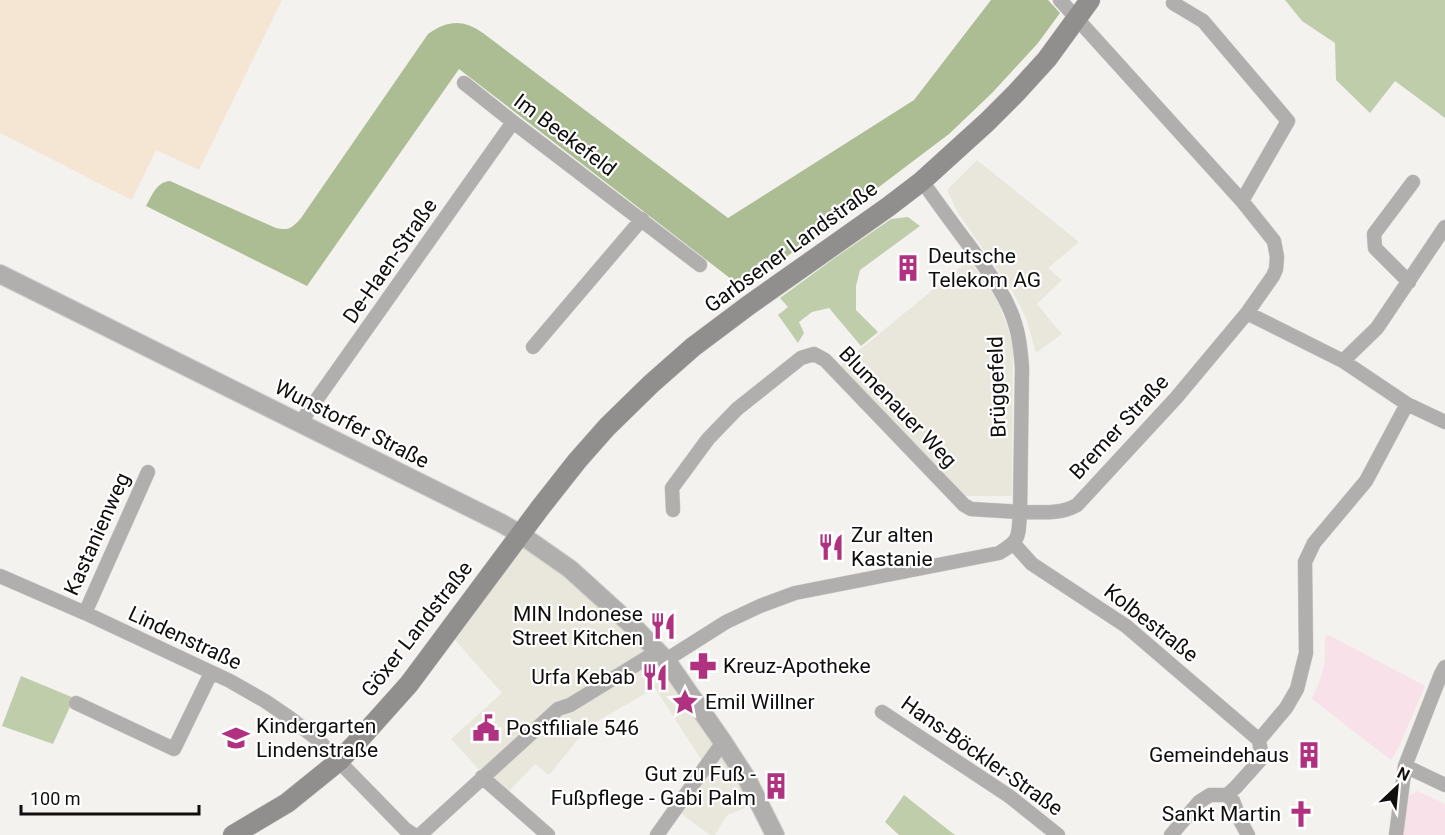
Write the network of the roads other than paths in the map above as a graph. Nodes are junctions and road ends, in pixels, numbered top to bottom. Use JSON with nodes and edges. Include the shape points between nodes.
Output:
{"nodes":[{"id":1,"x":1060,"y":0,"type":"edge"},
{"id":2,"x":1090,"y":0,"type":"edge"},
{"id":3,"x":1173,"y":3,"type":"dead end"},
{"id":4,"x":1077,"y":20,"type":"junction"},
{"id":5,"x":464,"y":83,"type":"dead end"},
{"id":6,"x":513,"y":122,"type":"junction"},
{"id":7,"x":922,"y":181,"type":"junction"},
{"id":8,"x":1413,"y":182,"type":"dead end"},
{"id":9,"x":1242,"y":201,"type":"junction"},
{"id":10,"x":642,"y":219,"type":"junction"},
{"id":11,"x":1445,"y":227,"type":"edge"},
{"id":12,"x":700,"y":265,"type":"dead end"},
{"id":13,"x":0,"y":274,"type":"edge"},
{"id":14,"x":1409,"y":282,"type":"junction"},
{"id":15,"x":1247,"y":313,"type":"junction"},
{"id":16,"x":534,"y":347,"type":"dead end"},
{"id":17,"x":1343,"y":361,"type":"junction"},
{"id":18,"x":1407,"y":404,"type":"junction"},
{"id":19,"x":1445,"y":422,"type":"edge"},
{"id":20,"x":300,"y":423,"type":"junction"},
{"id":21,"x":148,"y":472,"type":"dead end"},
{"id":22,"x":673,"y":510,"type":"dead end"},
{"id":23,"x":1020,"y":512,"type":"junction"},
{"id":24,"x":520,"y":534,"type":"junction"},
{"id":25,"x":1014,"y":544,"type":"junction"},
{"id":26,"x":0,"y":576,"type":"edge"},
{"id":27,"x":85,"y":613,"type":"junction"},
{"id":28,"x":662,"y":655,"type":"junction"},
{"id":29,"x":1445,"y":667,"type":"edge"},
{"id":30,"x":211,"y":673,"type":"junction"},
{"id":31,"x":76,"y":703,"type":"dead end"},
{"id":32,"x":882,"y":712,"type":"dead end"},
{"id":33,"x":1259,"y":740,"type":"junction"},
{"id":34,"x":723,"y":742,"type":"junction"},
{"id":35,"x":339,"y":761,"type":"junction"},
{"id":36,"x":1405,"y":766,"type":"junction"},
{"id":37,"x":482,"y":777,"type":"junction"},
{"id":38,"x":1445,"y":785,"type":"edge"},
{"id":39,"x":1227,"y":795,"type":"junction"},
{"id":40,"x":232,"y":835,"type":"edge"},
{"id":41,"x":414,"y":835,"type":"edge"},
{"id":42,"x":420,"y":835,"type":"edge"},
{"id":43,"x":548,"y":835,"type":"edge"},
{"id":44,"x":657,"y":835,"type":"edge"},
{"id":45,"x":775,"y":835,"type":"edge"},
{"id":46,"x":1058,"y":835,"type":"edge"},
{"id":47,"x":1171,"y":835,"type":"edge"},
{"id":48,"x":1248,"y":835,"type":"edge"},
{"id":49,"x":1396,"y":835,"type":"edge"}],
"edges":[{"from":1,"to":4,"type":"street","name":"Bremer Straße"},
{"from":2,"to":4,"type":"main road","name":"Garbsener Landstraße"},
{"from":3,"to":9,"type":"street","via":[[1203,21],[1288,121]]},
{"from":4,"to":7,"type":"main road","name":"Garbsener Landstraße","via":[[1017,93]]},
{"from":4,"to":9,"type":"street","name":"Bremer Straße"},
{"from":5,"to":6,"type":"street","name":"Im Beekefeld"},
{"from":6,"to":10,"type":"street","name":"Im Beekefeld"},
{"from":6,"to":20,"type":"street","name":"De-Haen-Straße"},
{"from":7,"to":23,"type":"street","name":"Brüggefeld","via":[[987,268],[1016,326],[1022,368]]},
{"from":7,"to":24,"type":"main road","name":"Garbsener Landstraße","via":[[693,347],[607,427]]},
{"from":8,"to":14,"type":"street","via":[[1374,234],[1375,248]]},
{"from":9,"to":15,"type":"street","name":"Bremer Straße","via":[[1274,241],[1277,257],[1273,276]]},
{"from":10,"to":12,"type":"street","name":"Im Beekefeld"},
{"from":10,"to":16,"type":"street"},
{"from":11,"to":14,"type":"street"},
{"from":13,"to":20,"type":"street","name":"Wunstorfer Straße"},
{"from":14,"to":17,"type":"street","via":[[1377,328]]},
{"from":15,"to":17,"type":"street"},
{"from":15,"to":23,"type":"street","name":"Bremer Straße","via":[[1176,398],[1077,505],[1067,511]]},
{"from":17,"to":18,"type":"street"},
{"from":18,"to":19,"type":"street"},
{"from":18,"to":33,"type":"street","via":[[1365,481],[1314,543],[1305,562],[1306,653],[1297,689]]},
{"from":20,"to":24,"type":"street","name":"Wunstorfer Straße"},
{"from":21,"to":27,"type":"street","name":"Kastanienweg"},
{"from":22,"to":23,"type":"street","name":"Blumenauer Weg","via":[[672,488],[708,440],[737,409],[801,358],[814,354],[825,360],[964,505],[970,509]]},
{"from":23,"to":25,"type":"street"},
{"from":24,"to":28,"type":"street","name":"Wunstorfer Straße","via":[[570,569]]},
{"from":24,"to":35,"type":"main road","name":"Göxer Landstraße","via":[[409,684]]},
{"from":25,"to":28,"type":"street","via":[[999,553],[795,592]]},
{"from":25,"to":33,"type":"street","name":"Kolbestraße","via":[[1032,564],[1126,626]]},
{"from":26,"to":27,"type":"street","name":"Lindenstraße"},
{"from":27,"to":30,"type":"street","name":"Lindenstraße"},
{"from":28,"to":34,"type":"street","name":"Wunstorfer Straße"},
{"from":28,"to":37,"type":"street","via":[[558,709]]},
{"from":29,"to":36,"type":"street"},
{"from":30,"to":31,"type":"street","via":[[174,749]]},
{"from":30,"to":35,"type":"street","name":"Lindenstraße","via":[[290,718]]},
{"from":32,"to":46,"type":"street","name":"Hans-Böckler-Straße","via":[[1009,795]]},
{"from":33,"to":39,"type":"street","via":[[1262,758]]},
{"from":34,"to":44,"type":"street"},
{"from":34,"to":45,"type":"street","name":"Wunstorfer Straße"},
{"from":35,"to":40,"type":"main road","name":"Göxer Landstraße","via":[[287,804]]},
{"from":35,"to":41,"type":"street","name":"Lindenstraße"},
{"from":36,"to":38,"type":"street"},
{"from":36,"to":49,"type":"street"},
{"from":37,"to":42,"type":"street"},
{"from":37,"to":43,"type":"street"},
{"from":39,"to":47,"type":"street","via":[[1210,795],[1199,802]]},
{"from":39,"to":48,"type":"street"}]}
